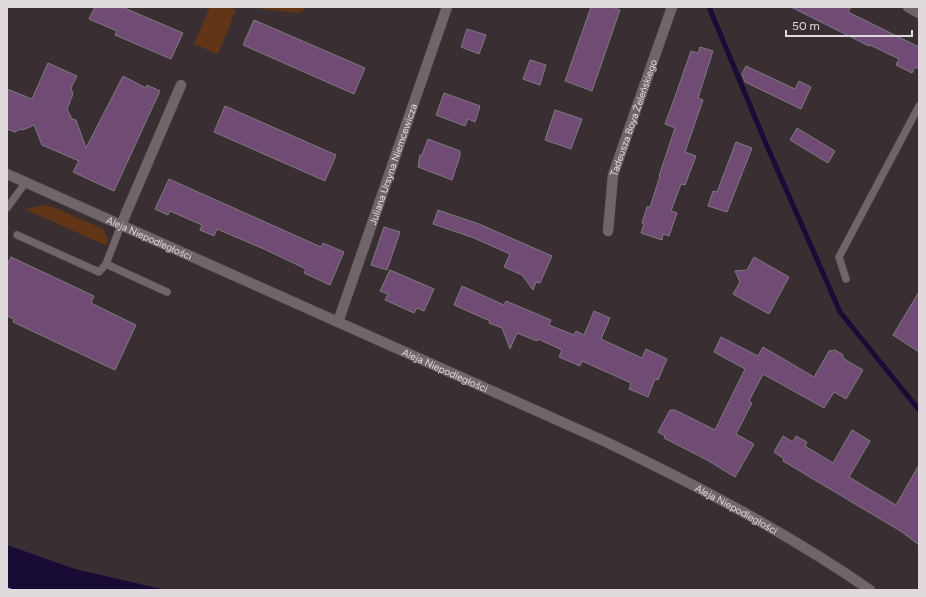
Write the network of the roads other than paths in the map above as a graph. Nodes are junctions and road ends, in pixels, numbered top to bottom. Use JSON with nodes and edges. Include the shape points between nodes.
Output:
{"nodes":[{"id":1,"x":447,"y":7,"type":"edge"},
{"id":2,"x":672,"y":7,"type":"edge"},
{"id":3,"x":908,"y":7,"type":"edge"},
{"id":4,"x":919,"y":13,"type":"edge"},
{"id":5,"x":180,"y":85,"type":"dead end"},
{"id":6,"x":919,"y":106,"type":"edge"},
{"id":7,"x":7,"y":174,"type":"edge"},
{"id":8,"x":26,"y":182,"type":"junction"},
{"id":9,"x":7,"y":208,"type":"edge"},
{"id":10,"x":122,"y":225,"type":"junction"},
{"id":11,"x":608,"y":231,"type":"dead end"},
{"id":12,"x":17,"y":236,"type":"dead end"},
{"id":13,"x":106,"y":264,"type":"junction"},
{"id":14,"x":846,"y":279,"type":"dead end"},
{"id":15,"x":168,"y":292,"type":"dead end"},
{"id":16,"x":338,"y":322,"type":"junction"},
{"id":17,"x":870,"y":590,"type":"edge"}],
"edges":[{"from":1,"to":16,"type":"street","name":"Juliana Ursyna Niemcewicza"},
{"from":2,"to":11,"type":"street","name":"Tadeusza Boya Żeleńskiego","via":[[613,175]]},
{"from":3,"to":4,"type":"street"},
{"from":5,"to":10,"type":"street"},
{"from":6,"to":14,"type":"lane","via":[[839,257]]},
{"from":7,"to":8,"type":"street","name":"Aleja Niepodległości"},
{"from":8,"to":9,"type":"lane"},
{"from":8,"to":10,"type":"street","name":"Aleja Niepodległości"},
{"from":10,"to":13,"type":"lane"},
{"from":10,"to":16,"type":"street","name":"Aleja Niepodległości"},
{"from":12,"to":13,"type":"lane","via":[[99,272]]},
{"from":13,"to":15,"type":"lane"},
{"from":16,"to":17,"type":"street","name":"Aleja Niepodległości","via":[[659,467],[792,540]]}]}
